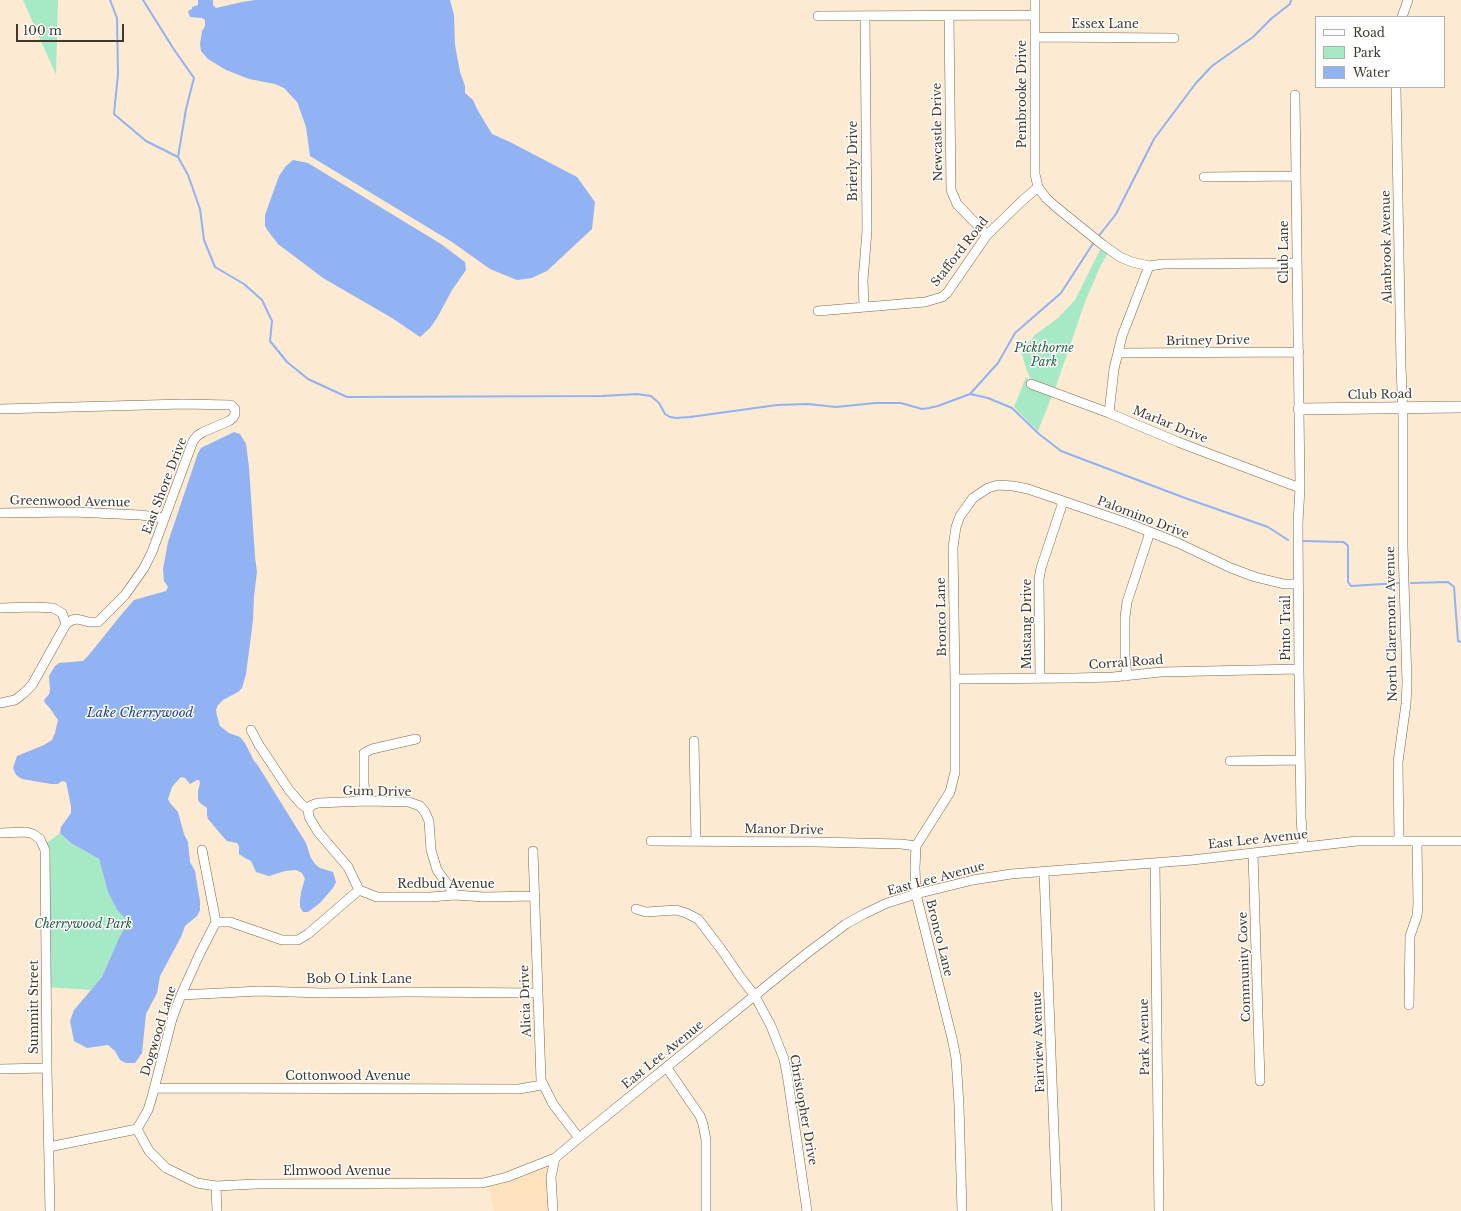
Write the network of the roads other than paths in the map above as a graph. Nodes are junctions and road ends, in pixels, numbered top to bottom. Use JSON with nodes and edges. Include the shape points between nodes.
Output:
{"nodes":[{"id":1,"x":1035,"y":0,"type":"edge"},
{"id":2,"x":1408,"y":0,"type":"edge"},
{"id":3,"x":1035,"y":15,"type":"junction"},
{"id":4,"x":818,"y":16,"type":"dead end"},
{"id":5,"x":865,"y":16,"type":"junction"},
{"id":6,"x":949,"y":16,"type":"junction"},
{"id":7,"x":1402,"y":16,"type":"edge"},
{"id":8,"x":1035,"y":37,"type":"junction"},
{"id":9,"x":1174,"y":38,"type":"dead end"},
{"id":10,"x":1396,"y":88,"type":"edge"},
{"id":11,"x":1295,"y":95,"type":"dead end"},
{"id":12,"x":1296,"y":176,"type":"junction"},
{"id":13,"x":1204,"y":177,"type":"dead end"},
{"id":14,"x":1038,"y":187,"type":"junction"},
{"id":15,"x":987,"y":235,"type":"junction"},
{"id":16,"x":1297,"y":263,"type":"junction"},
{"id":17,"x":1150,"y":266,"type":"junction"},
{"id":18,"x":864,"y":306,"type":"junction"},
{"id":19,"x":818,"y":311,"type":"dead end"},
{"id":20,"x":1299,"y":352,"type":"junction"},
{"id":21,"x":1118,"y":353,"type":"junction"},
{"id":22,"x":1031,"y":384,"type":"dead end"},
{"id":23,"x":1403,"y":407,"type":"junction"},
{"id":24,"x":1461,"y":407,"type":"edge"},
{"id":25,"x":0,"y":409,"type":"edge"},
{"id":26,"x":1299,"y":409,"type":"junction"},
{"id":27,"x":1109,"y":413,"type":"junction"},
{"id":28,"x":1300,"y":488,"type":"junction"},
{"id":29,"x":978,"y":494,"type":"joint"},
{"id":30,"x":1063,"y":502,"type":"junction"},
{"id":31,"x":0,"y":513,"type":"edge"},
{"id":32,"x":164,"y":518,"type":"junction"},
{"id":33,"x":1150,"y":532,"type":"junction"},
{"id":34,"x":1298,"y":584,"type":"junction"},
{"id":35,"x":0,"y":608,"type":"edge"},
{"id":36,"x":66,"y":624,"type":"junction"},
{"id":37,"x":1299,"y":669,"type":"junction"},
{"id":38,"x":1127,"y":676,"type":"junction"},
{"id":39,"x":1040,"y":678,"type":"junction"},
{"id":40,"x":955,"y":679,"type":"junction"},
{"id":41,"x":0,"y":703,"type":"edge"},
{"id":42,"x":251,"y":730,"type":"dead end"},
{"id":43,"x":416,"y":740,"type":"dead end"},
{"id":44,"x":694,"y":741,"type":"dead end"},
{"id":45,"x":1300,"y":760,"type":"junction"},
{"id":46,"x":1230,"y":761,"type":"dead end"},
{"id":47,"x":366,"y":801,"type":"junction"},
{"id":48,"x":308,"y":809,"type":"junction"},
{"id":49,"x":4,"y":833,"type":"edge"},
{"id":50,"x":1399,"y":840,"type":"junction"},
{"id":51,"x":1461,"y":840,"type":"edge"},
{"id":52,"x":651,"y":841,"type":"dead end"},
{"id":53,"x":696,"y":841,"type":"junction"},
{"id":54,"x":1417,"y":841,"type":"junction"},
{"id":55,"x":916,"y":846,"type":"junction"},
{"id":56,"x":1303,"y":847,"type":"junction"},
{"id":57,"x":202,"y":850,"type":"dead end"},
{"id":58,"x":533,"y":851,"type":"dead end"},
{"id":59,"x":1254,"y":853,"type":"junction"},
{"id":60,"x":1155,"y":863,"type":"junction"},
{"id":61,"x":1044,"y":872,"type":"junction"},
{"id":62,"x":360,"y":890,"type":"junction"},
{"id":63,"x":916,"y":894,"type":"junction"},
{"id":64,"x":455,"y":895,"type":"junction"},
{"id":65,"x":534,"y":896,"type":"junction"},
{"id":66,"x":636,"y":909,"type":"dead end"},
{"id":67,"x":216,"y":922,"type":"junction"},
{"id":68,"x":537,"y":993,"type":"junction"},
{"id":69,"x":181,"y":995,"type":"junction"},
{"id":70,"x":755,"y":996,"type":"junction"},
{"id":71,"x":1409,"y":1005,"type":"dead end"},
{"id":72,"x":47,"y":1068,"type":"junction"},
{"id":73,"x":667,"y":1068,"type":"junction"},
{"id":74,"x":0,"y":1069,"type":"edge"},
{"id":75,"x":1260,"y":1081,"type":"dead end"},
{"id":76,"x":542,"y":1086,"type":"junction"},
{"id":77,"x":154,"y":1088,"type":"junction"},
{"id":78,"x":137,"y":1130,"type":"junction"},
{"id":79,"x":579,"y":1138,"type":"junction"},
{"id":80,"x":49,"y":1147,"type":"junction"},
{"id":81,"x":555,"y":1158,"type":"junction"},
{"id":82,"x":216,"y":1186,"type":"junction"},
{"id":83,"x":50,"y":1211,"type":"edge"},
{"id":84,"x":217,"y":1211,"type":"edge"},
{"id":85,"x":553,"y":1211,"type":"edge"},
{"id":86,"x":706,"y":1211,"type":"edge"},
{"id":87,"x":807,"y":1211,"type":"edge"},
{"id":88,"x":962,"y":1211,"type":"edge"},
{"id":89,"x":1057,"y":1211,"type":"edge"},
{"id":90,"x":1159,"y":1211,"type":"edge"}],
"edges":[{"from":1,"to":3,"type":"street","name":"Pembrooke Drive"},
{"from":2,"to":7,"type":"street"},
{"from":3,"to":6,"type":"street"},
{"from":3,"to":8,"type":"street","name":"Pembrooke Drive"},
{"from":4,"to":5,"type":"street"},
{"from":5,"to":6,"type":"street"},
{"from":5,"to":18,"type":"street","name":"Brierly Drive","via":[[867,231],[863,274]]},
{"from":6,"to":15,"type":"street","name":"Newcastle Drive","via":[[951,190],[957,204]]},
{"from":8,"to":9,"type":"street","name":"Essex Lane"},
{"from":8,"to":14,"type":"street","name":"Pembrooke Drive","via":[[1035,174]]},
{"from":10,"to":23,"type":"street","name":"Alanbrook Avenue"},
{"from":11,"to":12,"type":"street","name":"Club Lane"},
{"from":12,"to":13,"type":"street"},
{"from":12,"to":16,"type":"street","name":"Club Lane"},
{"from":14,"to":15,"type":"street","name":"Stafford Road"},
{"from":14,"to":17,"type":"street","via":[[1056,207],[1120,257]]},
{"from":15,"to":18,"type":"street","name":"Stafford Road","via":[[942,297],[925,302]]},
{"from":16,"to":17,"type":"street"},
{"from":16,"to":20,"type":"street","name":"Club Lane"},
{"from":17,"to":21,"type":"street","via":[[1122,336]]},
{"from":18,"to":19,"type":"street","name":"Stafford Road"},
{"from":20,"to":21,"type":"street","name":"Britney Drive"},
{"from":20,"to":26,"type":"street","name":"Club Lane"},
{"from":21,"to":27,"type":"street"},
{"from":22,"to":27,"type":"street","name":"Marlar Drive"},
{"from":23,"to":24,"type":"street","name":"Club Road"},
{"from":23,"to":26,"type":"street","name":"Club Road"},
{"from":23,"to":50,"type":"street","name":"North Claremont Avenue","via":[[1403,548],[1407,683],[1398,762]]},
{"from":25,"to":32,"type":"street","name":"East Shore Drive","via":[[231,405],[235,410],[233,418],[203,432],[193,441]]},
{"from":26,"to":28,"type":"street","name":"Pinto Trail"},
{"from":27,"to":28,"type":"street","name":"Marlar Drive"},
{"from":28,"to":34,"type":"street","name":"Pinto Trail"},
{"from":29,"to":30,"type":"street","name":"Palomino Drive","via":[[1003,484],[1028,489]]},
{"from":29,"to":40,"type":"street","name":"Bronco Lane","via":[[960,516],[953,540]]},
{"from":30,"to":33,"type":"street","name":"Palomino Drive"},
{"from":30,"to":39,"type":"street","name":"Mustang Drive","via":[[1039,579]]},
{"from":31,"to":32,"type":"street","name":"Greenwood Avenue","via":[[74,512]]},
{"from":32,"to":36,"type":"street","name":"East Shore Drive","via":[[144,568],[125,595],[98,622],[77,619]]},
{"from":33,"to":34,"type":"street","name":"Palomino Drive","via":[[1254,577],[1284,584]]},
{"from":33,"to":38,"type":"street","via":[[1127,602]]},
{"from":34,"to":37,"type":"street","name":"Pinto Trail"},
{"from":35,"to":36,"type":"street","via":[[53,608],[62,613]]},
{"from":36,"to":41,"type":"street","via":[[32,685],[15,700]]},
{"from":37,"to":38,"type":"street","name":"Corral Road","via":[[1161,672]]},
{"from":37,"to":45,"type":"street","name":"Pinto Trail"},
{"from":38,"to":39,"type":"street","name":"Corral Road"},
{"from":39,"to":40,"type":"street","name":"Corral Road"},
{"from":40,"to":55,"type":"street","name":"Bronco Lane","via":[[956,764],[953,784]]},
{"from":42,"to":48,"type":"street","via":[[289,790]]},
{"from":43,"to":47,"type":"street","via":[[364,753]]},
{"from":44,"to":53,"type":"street"},
{"from":45,"to":46,"type":"street"},
{"from":45,"to":56,"type":"street","name":"Pinto Trail"},
{"from":47,"to":48,"type":"street","name":"Gum Drive","via":[[318,803]]},
{"from":47,"to":64,"type":"street","name":"Gum Drive","via":[[409,802],[420,806],[429,821],[431,850],[437,870]]},
{"from":48,"to":62,"type":"street","via":[[309,817],[318,832],[348,867]]},
{"from":49,"to":72,"type":"street","name":"Summitt Street","via":[[33,834],[40,839],[45,850]]},
{"from":50,"to":54,"type":"street","name":"East Lee Avenue"},
{"from":50,"to":56,"type":"street","name":"East Lee Avenue"},
{"from":51,"to":54,"type":"street","name":"East Lee Avenue"},
{"from":52,"to":53,"type":"street","name":"Manor Drive"},
{"from":53,"to":55,"type":"street","name":"Manor Drive"},
{"from":54,"to":71,"type":"street","via":[[1418,905],[1410,936]]},
{"from":55,"to":63,"type":"street","name":"Bronco Lane"},
{"from":56,"to":59,"type":"street","name":"East Lee Avenue"},
{"from":57,"to":67,"type":"street"},
{"from":58,"to":65,"type":"street","name":"Alicia Drive"},
{"from":59,"to":60,"type":"street","name":"East Lee Avenue"},
{"from":59,"to":75,"type":"street","name":"Community Cove"},
{"from":60,"to":61,"type":"street","name":"East Lee Avenue"},
{"from":60,"to":90,"type":"street","name":"Park Avenue"},
{"from":61,"to":63,"type":"street","name":"East Lee Avenue","via":[[991,876]]},
{"from":61,"to":89,"type":"street","name":"Fairview Avenue"},
{"from":62,"to":64,"type":"street","name":"Redbud Avenue","via":[[377,897]]},
{"from":62,"to":67,"type":"street","via":[[298,940],[282,940],[230,922]]},
{"from":63,"to":70,"type":"street","name":"East Lee Avenue","via":[[887,903],[846,924]]},
{"from":63,"to":88,"type":"street","name":"Bronco Lane","via":[[956,1058]]},
{"from":64,"to":65,"type":"street","name":"Redbud Avenue"},
{"from":65,"to":68,"type":"street","name":"Alicia Drive"},
{"from":66,"to":70,"type":"street","name":"Christopher Drive","via":[[646,912],[676,910],[698,919]]},
{"from":67,"to":69,"type":"street","name":"Dogwood Lane"},
{"from":68,"to":69,"type":"street","name":"Bob O Link Lane","via":[[260,991]]},
{"from":68,"to":76,"type":"street","name":"Alicia Drive"},
{"from":69,"to":77,"type":"street","name":"Dogwood Lane"},
{"from":70,"to":73,"type":"street","name":"East Lee Avenue"},
{"from":70,"to":87,"type":"street","name":"Christopher Drive","via":[[784,1059]]},
{"from":72,"to":74,"type":"street"},
{"from":72,"to":80,"type":"street","name":"Summitt Street"},
{"from":73,"to":79,"type":"street","name":"East Lee Avenue"},
{"from":73,"to":86,"type":"street","via":[[703,1124],[706,1140]]},
{"from":76,"to":77,"type":"street","name":"Cottonwood Avenue","via":[[519,1089]]},
{"from":76,"to":79,"type":"street","name":"Alicia Drive"},
{"from":77,"to":78,"type":"street","name":"Dogwood Lane","via":[[148,1110]]},
{"from":78,"to":80,"type":"street"},
{"from":78,"to":82,"type":"street","name":"Elmwood Avenue","via":[[149,1151],[166,1168],[197,1183]]},
{"from":79,"to":81,"type":"street","name":"East Lee Avenue"},
{"from":80,"to":83,"type":"street","name":"Summitt Street"},
{"from":81,"to":82,"type":"street","name":"Elmwood Avenue","via":[[496,1181],[476,1184],[333,1183]]},
{"from":81,"to":85,"type":"street","via":[[551,1177]]},
{"from":82,"to":84,"type":"street"}]}
